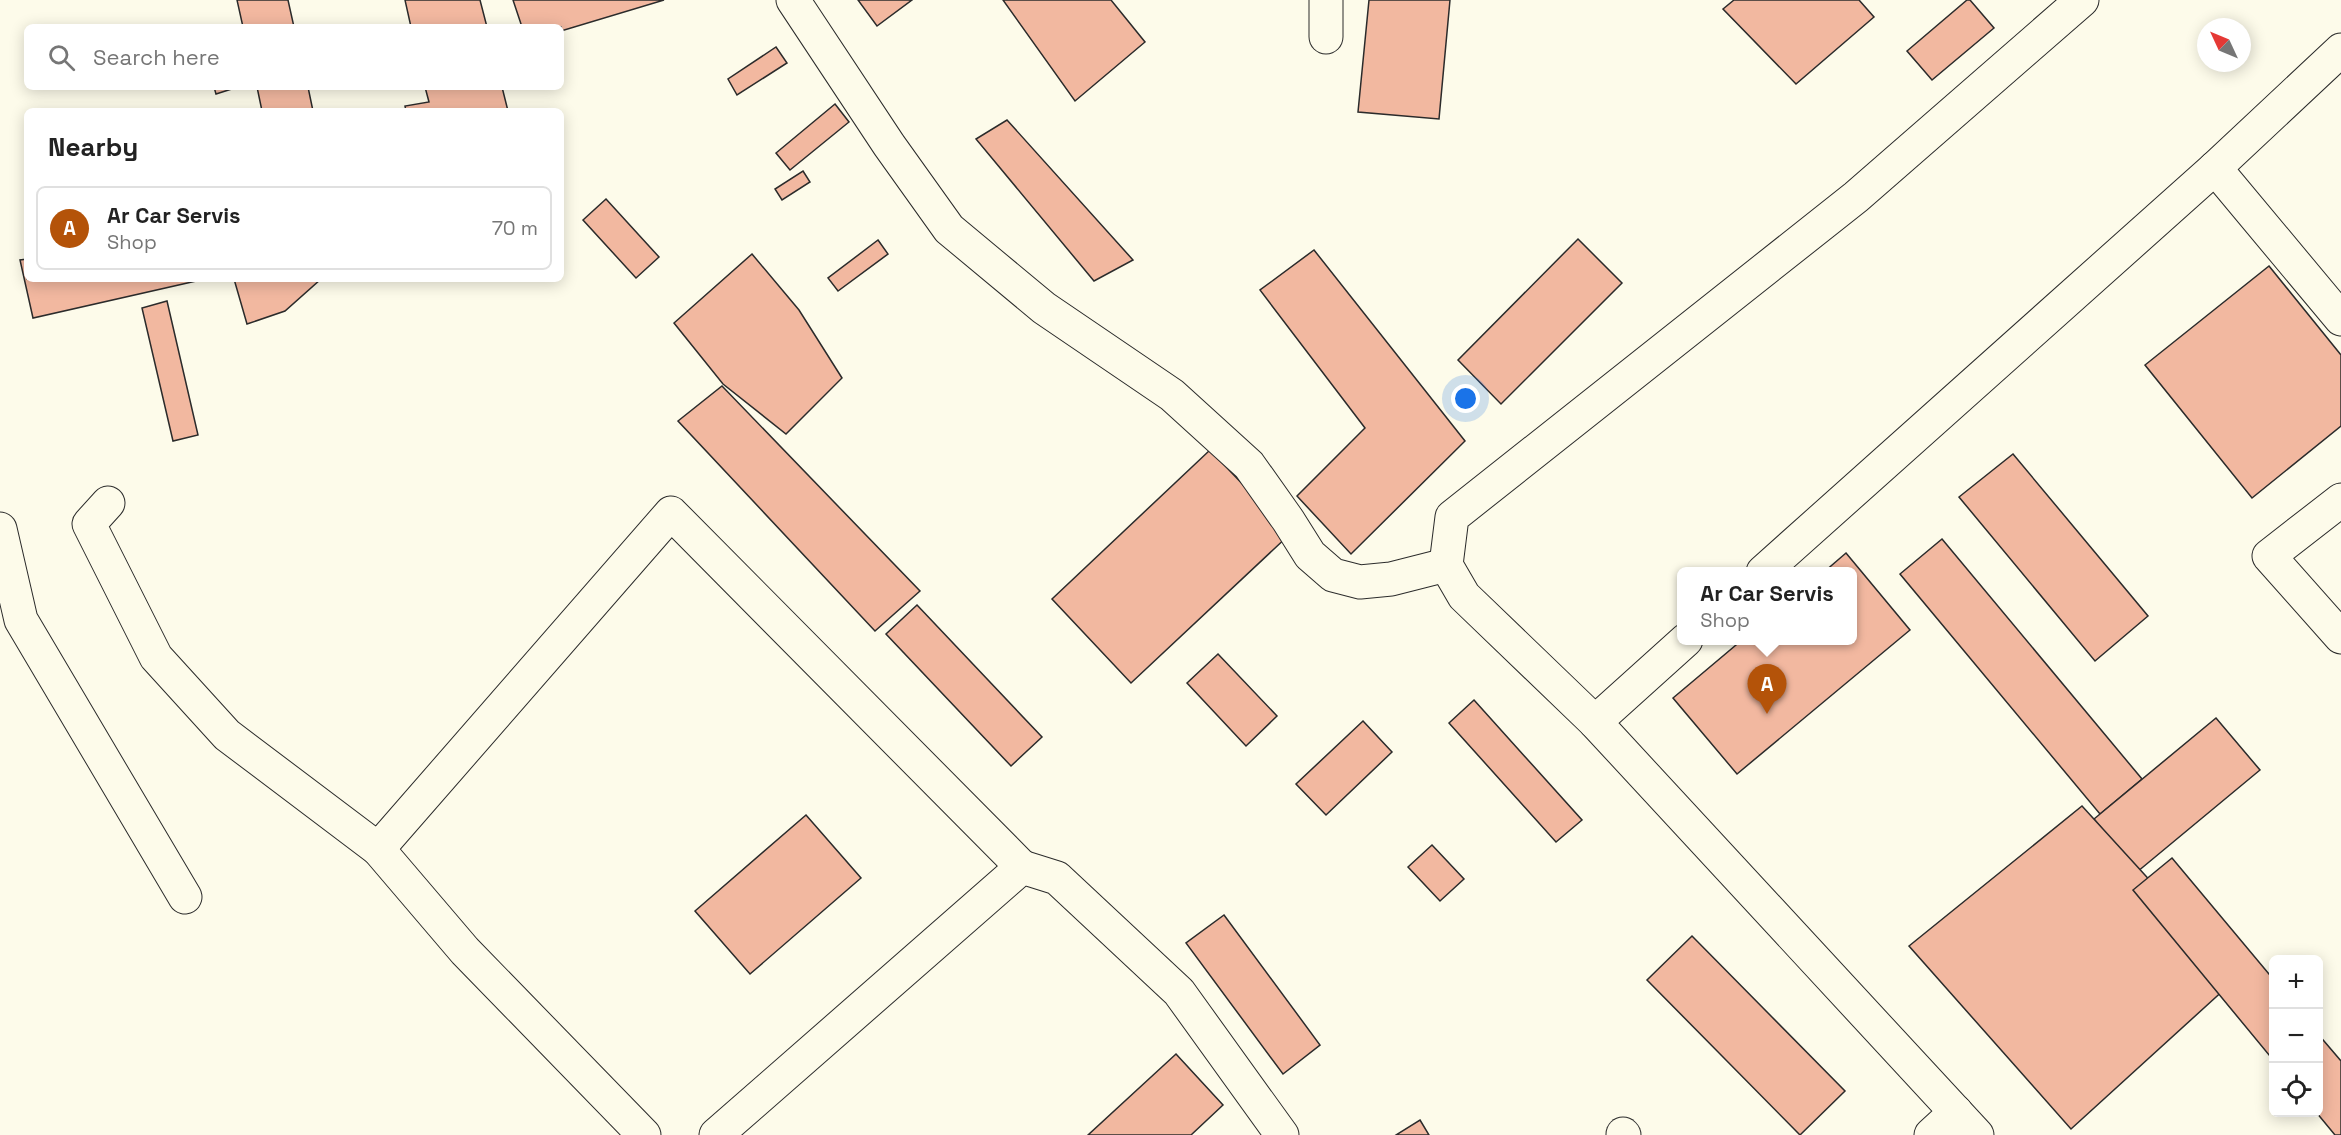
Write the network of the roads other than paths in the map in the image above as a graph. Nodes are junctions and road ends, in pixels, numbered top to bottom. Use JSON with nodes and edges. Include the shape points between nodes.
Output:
{"nodes":[{"id":1,"x":793,"y":0,"type":"edge"},
{"id":2,"x":1326,"y":0,"type":"edge"},
{"id":3,"x":2082,"y":0,"type":"edge"},
{"id":4,"x":1326,"y":37,"type":"dead end"},
{"id":5,"x":2341,"y":50,"type":"edge"},
{"id":6,"x":2216,"y":168,"type":"junction"},
{"id":7,"x":2341,"y":319,"type":"edge"},
{"id":8,"x":2341,"y":500,"type":"edge"},
{"id":9,"x":108,"y":502,"type":"dead end"},
{"id":10,"x":0,"y":529,"type":"edge"},
{"id":11,"x":1446,"y":565,"type":"junction"},
{"id":12,"x":1769,"y":567,"type":"edge"},
{"id":13,"x":2341,"y":637,"type":"edge"},
{"id":14,"x":1680,"y":645,"type":"edge"},
{"id":15,"x":1595,"y":722,"type":"junction"},
{"id":16,"x":378,"y":849,"type":"junction"},
{"id":17,"x":1022,"y":867,"type":"junction"},
{"id":18,"x":185,"y":897,"type":"dead end"},
{"id":19,"x":1967,"y":1124,"type":"edge"},
{"id":20,"x":644,"y":1135,"type":"edge"},
{"id":21,"x":716,"y":1135,"type":"edge"},
{"id":22,"x":1282,"y":1135,"type":"edge"},
{"id":23,"x":1931,"y":1135,"type":"edge"}],
"edges":[{"from":1,"to":11,"type":"street","via":[[949,229],[1044,308],[1172,395],[1249,465],[1310,555],[1333,575],[1360,582],[1391,579]]},
{"from":2,"to":4,"type":"street"},
{"from":3,"to":11,"type":"street","via":[[1856,197],[1452,517]]},
{"from":5,"to":6,"type":"street"},
{"from":6,"to":7,"type":"street"},
{"from":6,"to":12,"type":"street"},
{"from":8,"to":13,"type":"street","via":[[2269,556]]},
{"from":9,"to":16,"type":"street","via":[[89,524],[156,657],[227,735]]},
{"from":10,"to":18,"type":"street","via":[[21,620]]},
{"from":11,"to":15,"type":"street","via":[[1464,596]]},
{"from":14,"to":15,"type":"street"},
{"from":15,"to":19,"type":"street"},
{"from":16,"to":17,"type":"street","via":[[670,513]]},
{"from":16,"to":20,"type":"street","via":[[465,951]]},
{"from":17,"to":21,"type":"street"},
{"from":17,"to":22,"type":"street","via":[[1057,878],[1179,992]]},
{"from":19,"to":23,"type":"street"}]}
